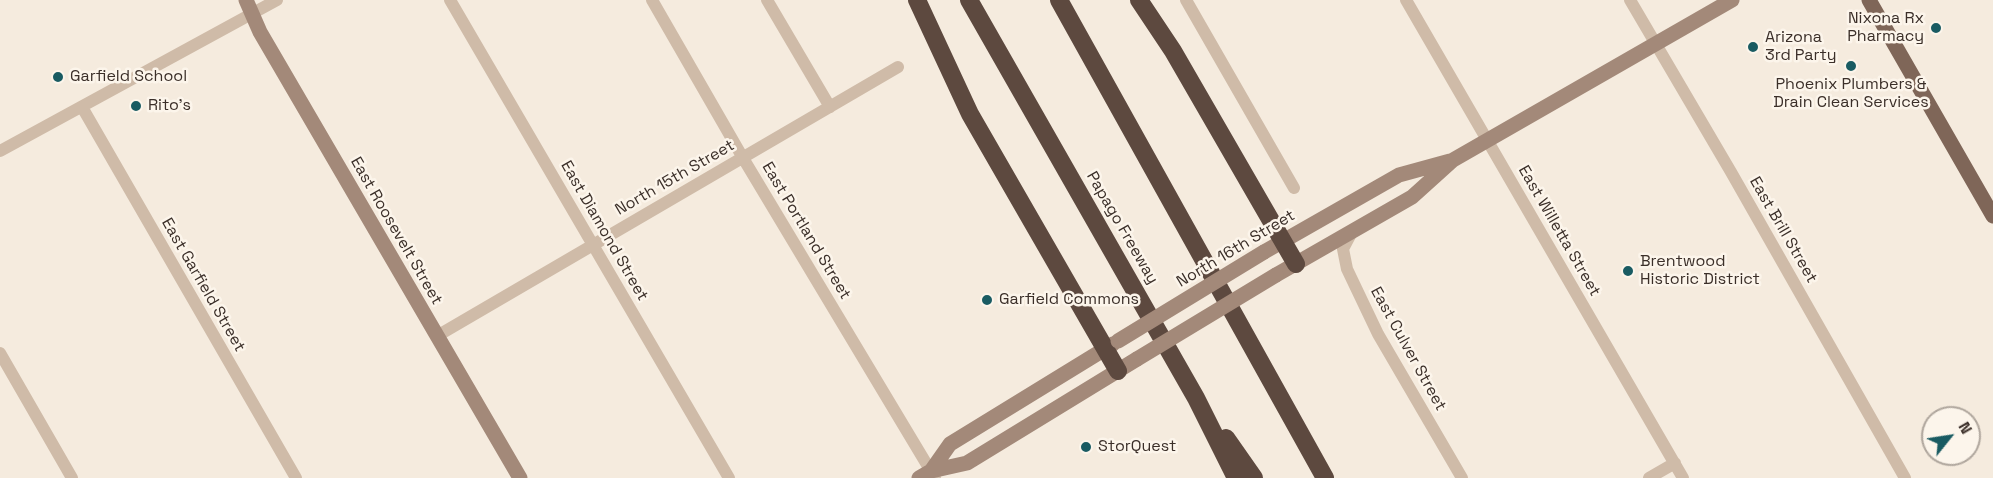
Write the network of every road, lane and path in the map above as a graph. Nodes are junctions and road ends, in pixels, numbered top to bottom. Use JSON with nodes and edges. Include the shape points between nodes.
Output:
{"nodes":[{"id":1,"x":277,"y":0,"type":"edge"},
{"id":2,"x":450,"y":0,"type":"edge"},
{"id":3,"x":652,"y":0,"type":"edge"},
{"id":4,"x":767,"y":0,"type":"edge"},
{"id":5,"x":917,"y":0,"type":"edge"},
{"id":6,"x":969,"y":0,"type":"edge"},
{"id":7,"x":1059,"y":0,"type":"edge"},
{"id":8,"x":1139,"y":0,"type":"edge"},
{"id":9,"x":1186,"y":0,"type":"edge"},
{"id":10,"x":1406,"y":0,"type":"edge"},
{"id":11,"x":1630,"y":0,"type":"edge"},
{"id":12,"x":1732,"y":0,"type":"edge"},
{"id":13,"x":1869,"y":0,"type":"edge"},
{"id":14,"x":250,"y":7,"type":"edge"},
{"id":15,"x":1655,"y":44,"type":"junction"},
{"id":16,"x":898,"y":67,"type":"dead end"},
{"id":17,"x":82,"y":107,"type":"junction"},
{"id":18,"x":830,"y":107,"type":"junction"},
{"id":19,"x":1487,"y":140,"type":"junction"},
{"id":20,"x":0,"y":151,"type":"edge"},
{"id":21,"x":743,"y":158,"type":"junction"},
{"id":22,"x":1453,"y":160,"type":"junction"},
{"id":23,"x":1294,"y":188,"type":"dead end"},
{"id":24,"x":1993,"y":216,"type":"edge"},
{"id":25,"x":1352,"y":232,"type":"junction"},
{"id":26,"x":1283,"y":241,"type":"junction"},
{"id":27,"x":593,"y":245,"type":"junction"},
{"id":28,"x":1296,"y":264,"type":"junction"},
{"id":29,"x":437,"y":336,"type":"junction"},
{"id":30,"x":1111,"y":345,"type":"junction"},
{"id":31,"x":0,"y":353,"type":"edge"},
{"id":32,"x":1118,"y":371,"type":"junction"},
{"id":33,"x":1196,"y":398,"type":"junction"},
{"id":34,"x":1675,"y":463,"type":"junction"},
{"id":35,"x":928,"y":476,"type":"edge"},
{"id":36,"x":72,"y":478,"type":"edge"},
{"id":37,"x":296,"y":478,"type":"edge"},
{"id":38,"x":520,"y":478,"type":"edge"},
{"id":39,"x":729,"y":478,"type":"edge"},
{"id":40,"x":1236,"y":478,"type":"edge"},
{"id":41,"x":1254,"y":478,"type":"edge"},
{"id":42,"x":1325,"y":478,"type":"edge"},
{"id":43,"x":1462,"y":478,"type":"edge"},
{"id":44,"x":1648,"y":478,"type":"edge"},
{"id":45,"x":1683,"y":478,"type":"edge"},
{"id":46,"x":1905,"y":478,"type":"edge"}],
"edges":[{"from":1,"to":14,"type":"street"},
{"from":2,"to":27,"type":"street","name":"East Diamond Street"},
{"from":3,"to":21,"type":"street","name":"East Portland Street"},
{"from":4,"to":18,"type":"street"},
{"from":5,"to":30,"type":"highway","via":[[970,114]]},
{"from":6,"to":33,"type":"highway","name":"Papago Freeway"},
{"from":7,"to":42,"type":"highway"},
{"from":8,"to":26,"type":"highway","via":[[1173,51]]},
{"from":9,"to":23,"type":"street"},
{"from":10,"to":19,"type":"street","name":"East Willetta Street"},
{"from":11,"to":15,"type":"street","name":"East Brill Street"},
{"from":12,"to":15,"type":"main road","name":"North 16th Street"},
{"from":13,"to":24,"type":"main road"},
{"from":14,"to":17,"type":"street","via":[[237,20]]},
{"from":14,"to":29,"type":"main road","name":"East Roosevelt Street","via":[[260,32]]},
{"from":15,"to":19,"type":"main road","name":"North 16th Street"},
{"from":15,"to":46,"type":"street","name":"East Brill Street"},
{"from":16,"to":18,"type":"street","name":"North 15th Street"},
{"from":17,"to":20,"type":"street"},
{"from":17,"to":37,"type":"street","name":"East Garfield Street"},
{"from":18,"to":21,"type":"street","name":"North 15th Street"},
{"from":19,"to":22,"type":"main road","name":"North 16th Street"},
{"from":19,"to":34,"type":"street","name":"East Willetta Street"},
{"from":21,"to":27,"type":"street","name":"North 15th Street"},
{"from":21,"to":35,"type":"street","name":"East Portland Street"},
{"from":22,"to":25,"type":"main road","name":"North 16th Street","via":[[1412,197]]},
{"from":22,"to":26,"type":"main road","name":"North 16th Street","via":[[1399,175]]},
{"from":25,"to":28,"type":"main road","name":"North 16th Street"},
{"from":25,"to":43,"type":"street","name":"East Culver Street","via":[[1343,249],[1347,269],[1378,334]]},
{"from":26,"to":28,"type":"highway"},
{"from":26,"to":30,"type":"main road","name":"North 16th Street","bridge":true},
{"from":27,"to":29,"type":"street","name":"North 15th Street"},
{"from":27,"to":39,"type":"street","name":"East Diamond Street"},
{"from":28,"to":32,"type":"main road","name":"North 16th Street","bridge":true},
{"from":29,"to":38,"type":"main road","name":"East Roosevelt Street"},
{"from":30,"to":32,"type":"highway"},
{"from":30,"to":35,"type":"main road","name":"North 16th Street","via":[[950,444]]},
{"from":31,"to":36,"type":"street"},
{"from":32,"to":35,"type":"main road","name":"North 16th Street","via":[[967,463]]},
{"from":33,"to":40,"type":"highway","name":"Papago Freeway"},
{"from":33,"to":41,"type":"highway"},
{"from":34,"to":44,"type":"street"},
{"from":34,"to":45,"type":"street","name":"East Willetta Street"}]}
